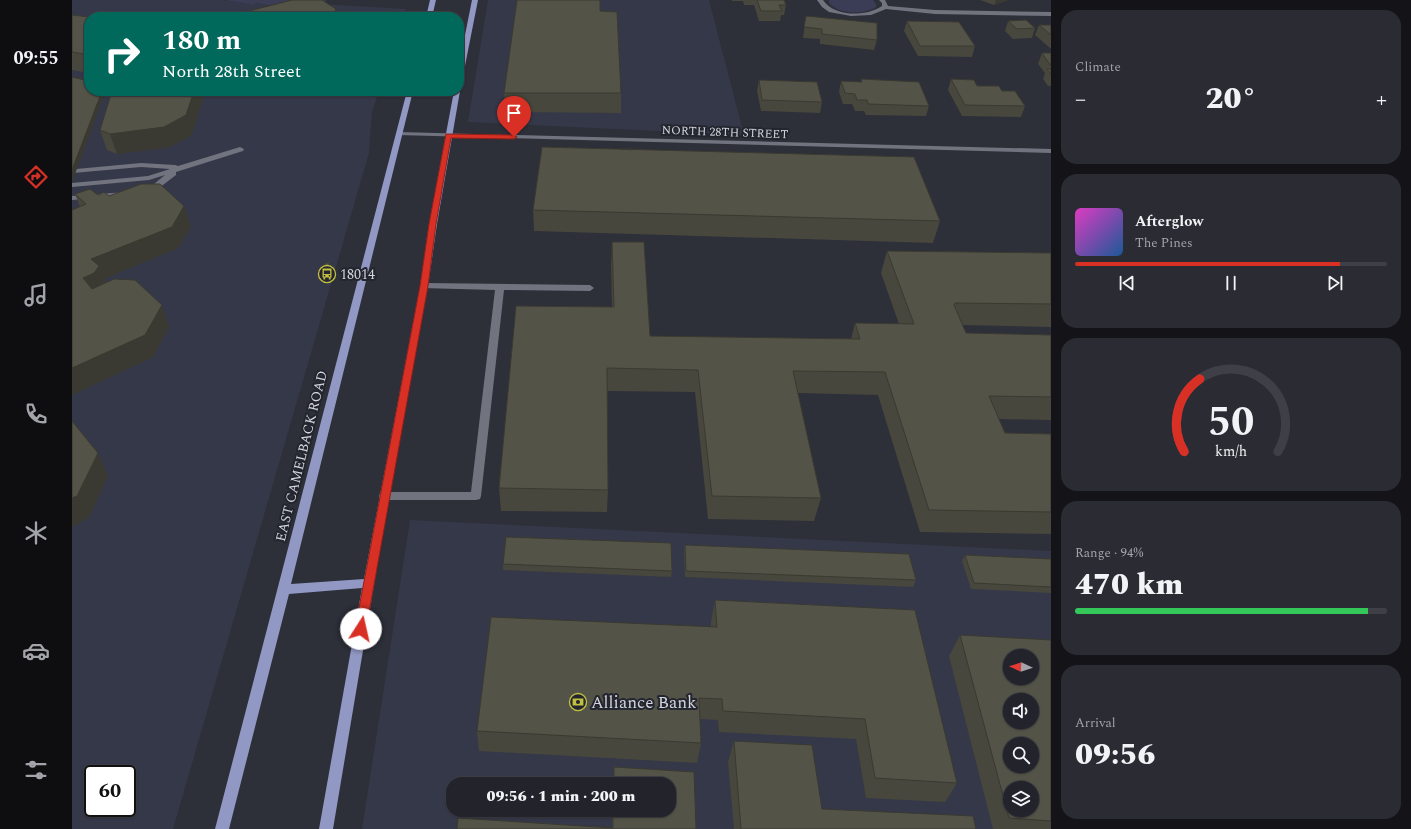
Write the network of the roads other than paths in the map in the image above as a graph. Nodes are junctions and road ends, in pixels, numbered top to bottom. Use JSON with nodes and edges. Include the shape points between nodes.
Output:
{"nodes":[{"id":1,"x":433,"y":0,"type":"edge"},
{"id":2,"x":475,"y":0,"type":"edge"},
{"id":3,"x":820,"y":0,"type":"edge"},
{"id":4,"x":882,"y":0,"type":"edge"},
{"id":5,"x":885,"y":7,"type":"junction"},
{"id":6,"x":430,"y":12,"type":"edge"},
{"id":7,"x":1051,"y":14,"type":"edge"},
{"id":8,"x":464,"y":56,"type":"edge"},
{"id":9,"x":409,"y":96,"type":"edge"},
{"id":10,"x":456,"y":96,"type":"edge"},
{"id":11,"x":399,"y":134,"type":"junction"},
{"id":12,"x":448,"y":136,"type":"junction"},
{"id":13,"x":240,"y":149,"type":"dead end"},
{"id":14,"x":1051,"y":151,"type":"edge"},
{"id":15,"x":181,"y":167,"type":"junction"},
{"id":16,"x":76,"y":171,"type":"edge"},
{"id":17,"x":72,"y":185,"type":"edge"},
{"id":18,"x":72,"y":198,"type":"edge"},
{"id":19,"x":424,"y":286,"type":"junction"},
{"id":20,"x":500,"y":286,"type":"junction"},
{"id":21,"x":590,"y":288,"type":"dead end"},
{"id":22,"x":384,"y":496,"type":"junction"},
{"id":23,"x":369,"y":583,"type":"junction"},
{"id":24,"x":284,"y":589,"type":"junction"},
{"id":25,"x":222,"y":829,"type":"edge"},
{"id":26,"x":326,"y":829,"type":"edge"}],
"edges":[{"from":1,"to":6,"type":"main road"},
{"from":2,"to":8,"type":"main road"},
{"from":3,"to":5,"type":"street","via":[[826,8],[855,15],[875,14]]},
{"from":4,"to":5,"type":"street"},
{"from":5,"to":7,"type":"street","via":[[935,12]]},
{"from":9,"to":11,"type":"main road","name":"EAST CAMELBACK ROAD"},
{"from":10,"to":12,"type":"main road"},
{"from":11,"to":12,"type":"street","name":"NORTH 28TH STREET"},
{"from":11,"to":24,"type":"main road","name":"EAST CAMELBACK ROAD"},
{"from":12,"to":14,"type":"street","name":"NORTH 28TH STREET"},
{"from":12,"to":19,"type":"main road"},
{"from":13,"to":15,"type":"street"},
{"from":15,"to":16,"type":"street","via":[[141,165]]},
{"from":15,"to":17,"type":"street","via":[[149,178]]},
{"from":15,"to":18,"type":"street","via":[[156,186],[137,191]]},
{"from":19,"to":20,"type":"street"},
{"from":19,"to":22,"type":"main road"},
{"from":20,"to":21,"type":"street"},
{"from":20,"to":22,"type":"street","via":[[476,496]]},
{"from":22,"to":23,"type":"main road"},
{"from":23,"to":24,"type":"main road"},
{"from":23,"to":26,"type":"main road"},
{"from":24,"to":25,"type":"main road","name":"EAST CAMELBACK ROAD"}]}
